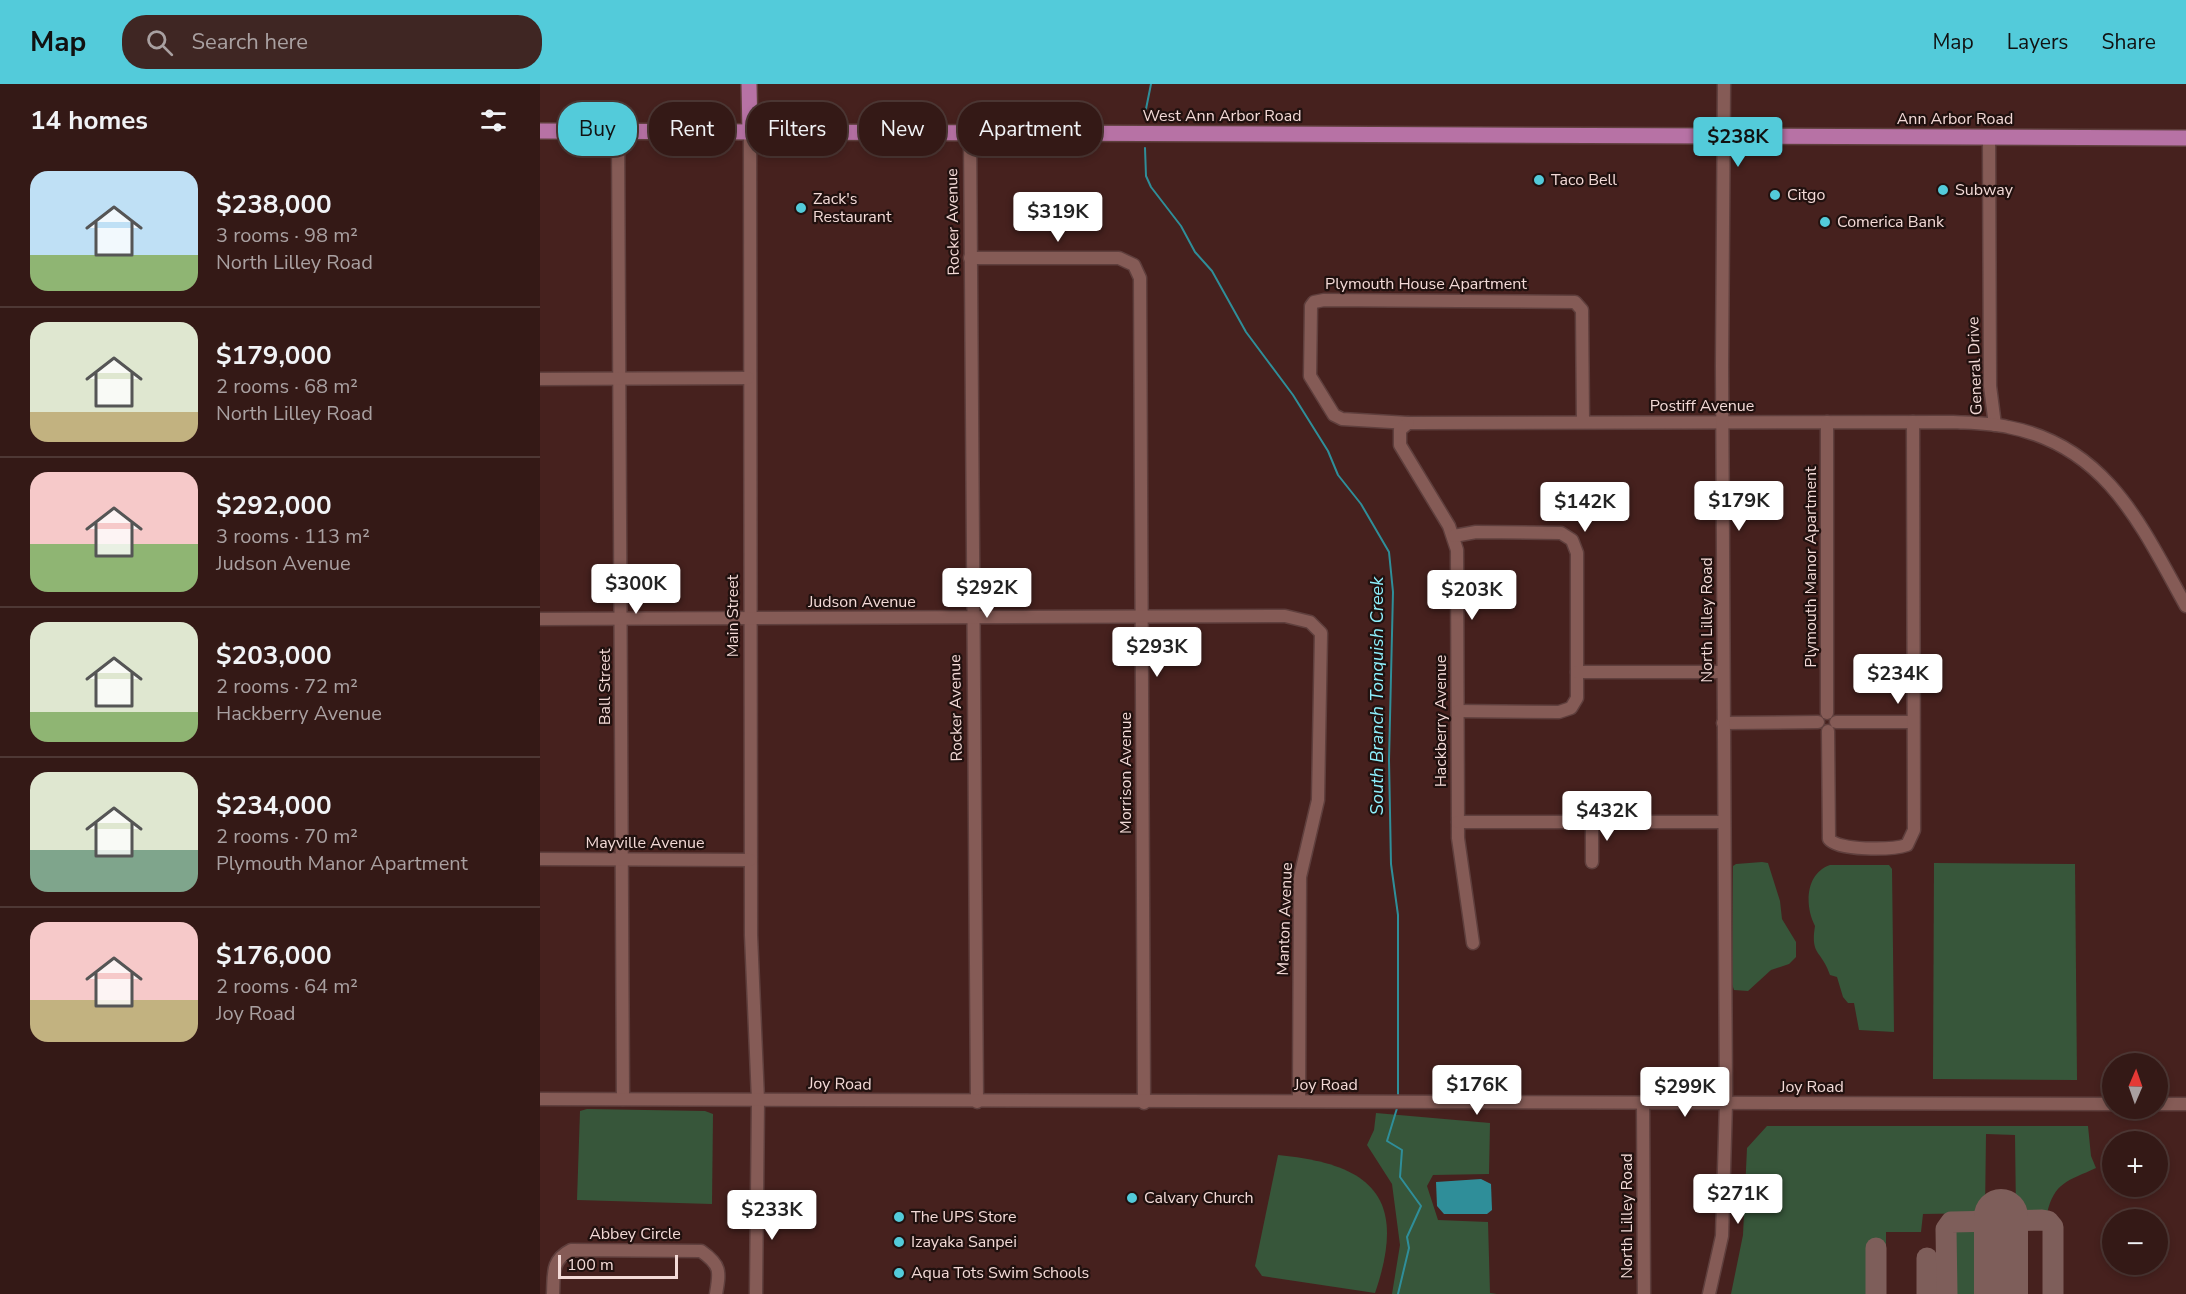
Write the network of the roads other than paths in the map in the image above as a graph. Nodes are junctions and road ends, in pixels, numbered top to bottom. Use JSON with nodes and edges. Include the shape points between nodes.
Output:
{"nodes":[{"id":1,"x":749,"y":84,"type":"edge"},
{"id":2,"x":1724,"y":84,"type":"edge"},
{"id":3,"x":749,"y":102,"type":"edge"},
{"id":4,"x":540,"y":131,"type":"edge"},
{"id":5,"x":558,"y":131,"type":"edge"},
{"id":6,"x":637,"y":132,"type":"edge"},
{"id":7,"x":747,"y":133,"type":"edge"},
{"id":8,"x":847,"y":133,"type":"edge"},
{"id":9,"x":958,"y":134,"type":"edge"},
{"id":10,"x":1102,"y":134,"type":"edge"},
{"id":11,"x":1723,"y":136,"type":"junction"},
{"id":12,"x":1989,"y":137,"type":"junction"},
{"id":13,"x":2186,"y":138,"type":"edge"},
{"id":14,"x":618,"y":156,"type":"edge"},
{"id":15,"x":750,"y":156,"type":"edge"},
{"id":16,"x":970,"y":156,"type":"edge"},
{"id":17,"x":970,"y":258,"type":"junction"},
{"id":18,"x":748,"y":378,"type":"junction"},
{"id":19,"x":540,"y":379,"type":"edge"},
{"id":20,"x":619,"y":380,"type":"junction"},
{"id":21,"x":1583,"y":422,"type":"junction"},
{"id":22,"x":1827,"y":422,"type":"junction"},
{"id":23,"x":1912,"y":422,"type":"junction"},
{"id":24,"x":1408,"y":423,"type":"junction"},
{"id":25,"x":1724,"y":423,"type":"junction"},
{"id":26,"x":1995,"y":425,"type":"junction"},
{"id":27,"x":1454,"y":536,"type":"junction"},
{"id":28,"x":2186,"y":606,"type":"edge"},
{"id":29,"x":1141,"y":617,"type":"junction"},
{"id":30,"x":540,"y":618,"type":"edge"},
{"id":31,"x":972,"y":618,"type":"junction"},
{"id":32,"x":621,"y":619,"type":"junction"},
{"id":33,"x":749,"y":619,"type":"junction"},
{"id":34,"x":1321,"y":633,"type":"joint"},
{"id":35,"x":1578,"y":672,"type":"junction"},
{"id":36,"x":1724,"y":672,"type":"junction"},
{"id":37,"x":1458,"y":711,"type":"junction"},
{"id":38,"x":1827,"y":722,"type":"junction"},
{"id":39,"x":1913,"y":722,"type":"junction"},
{"id":40,"x":1723,"y":723,"type":"junction"},
{"id":41,"x":1458,"y":822,"type":"junction"},
{"id":42,"x":1724,"y":822,"type":"junction"},
{"id":43,"x":1592,"y":823,"type":"junction"},
{"id":44,"x":540,"y":859,"type":"edge"},
{"id":45,"x":621,"y":860,"type":"junction"},
{"id":46,"x":750,"y":860,"type":"junction"},
{"id":47,"x":1592,"y":862,"type":"dead end"},
{"id":48,"x":1473,"y":943,"type":"dead end"},
{"id":49,"x":540,"y":1099,"type":"edge"},
{"id":50,"x":623,"y":1099,"type":"junction"},
{"id":51,"x":758,"y":1100,"type":"junction"},
{"id":52,"x":1299,"y":1101,"type":"junction"},
{"id":53,"x":977,"y":1102,"type":"junction"},
{"id":54,"x":1643,"y":1102,"type":"junction"},
{"id":55,"x":1144,"y":1103,"type":"junction"},
{"id":56,"x":1726,"y":1103,"type":"junction"},
{"id":57,"x":2102,"y":1104,"type":"edge"},
{"id":58,"x":2168,"y":1104,"type":"edge"},
{"id":59,"x":2186,"y":1104,"type":"edge"},
{"id":60,"x":553,"y":1294,"type":"edge"},
{"id":61,"x":716,"y":1294,"type":"edge"},
{"id":62,"x":756,"y":1294,"type":"edge"},
{"id":63,"x":1644,"y":1294,"type":"edge"},
{"id":64,"x":1709,"y":1294,"type":"edge"}],
"edges":[{"from":1,"to":3,"type":"main road"},
{"from":2,"to":11,"type":"street","name":"North Lilley Road"},
{"from":4,"to":5,"type":"main road","name":"West Ann Arbor Road"},
{"from":6,"to":7,"type":"main road","name":"West Ann Arbor Road"},
{"from":8,"to":9,"type":"main road","name":"West Ann Arbor Road"},
{"from":10,"to":11,"type":"main road","name":"West Ann Arbor Road"},
{"from":11,"to":12,"type":"main road","name":"Ann Arbor Road"},
{"from":11,"to":25,"type":"street","name":"North Lilley Road"},
{"from":12,"to":13,"type":"main road","name":"Ann Arbor Road"},
{"from":12,"to":26,"type":"street","name":"General Drive","via":[[1990,386]]},
{"from":14,"to":20,"type":"street","name":"Ball Street"},
{"from":15,"to":18,"type":"street","name":"Main Street"},
{"from":16,"to":17,"type":"street","name":"Rocker Avenue"},
{"from":17,"to":29,"type":"street","name":"Morrison Avenue","via":[[1119,258],[1134,265],[1140,284]]},
{"from":17,"to":31,"type":"street","name":"Rocker Avenue"},
{"from":18,"to":20,"type":"street"},
{"from":18,"to":33,"type":"street","name":"Main Street"},
{"from":19,"to":20,"type":"street"},
{"from":20,"to":32,"type":"street","name":"Ball Street"},
{"from":21,"to":24,"type":"street","name":"Postiff Avenue"},
{"from":21,"to":24,"type":"street","name":"Plymouth House Apartment","via":[[1582,310],[1575,302],[1314,302],[1310,312],[1309,370],[1334,415],[1342,419]]},
{"from":21,"to":25,"type":"street","name":"Postiff Avenue"},
{"from":22,"to":23,"type":"street","name":"Postiff Avenue"},
{"from":22,"to":25,"type":"street","name":"Postiff Avenue"},
{"from":22,"to":38,"type":"street","name":"Plymouth Manor Apartment"},
{"from":23,"to":26,"type":"street","name":"Postiff Avenue"},
{"from":23,"to":39,"type":"street","name":"Plymouth Manor Apartment"},
{"from":24,"to":27,"type":"street","name":"Hackberry Avenue","via":[[1400,430],[1400,445]]},
{"from":25,"to":36,"type":"street","name":"North Lilley Road"},
{"from":26,"to":28,"type":"street","name":"General Drive","via":[[2056,443],[2099,473],[2124,499]]},
{"from":27,"to":35,"type":"street","via":[[1476,532],[1545,532],[1561,533],[1572,540],[1577,553]]},
{"from":27,"to":37,"type":"street","name":"Hackberry Avenue"},
{"from":29,"to":31,"type":"street","name":"Judson Avenue"},
{"from":29,"to":34,"type":"street","name":"Judson Avenue","via":[[1297,617],[1310,621]]},
{"from":29,"to":55,"type":"street","name":"Morrison Avenue"},
{"from":30,"to":32,"type":"street","name":"Judson Avenue"},
{"from":31,"to":33,"type":"street","name":"Judson Avenue"},
{"from":31,"to":53,"type":"street","name":"Rocker Avenue"},
{"from":32,"to":33,"type":"street","name":"Judson Avenue"},
{"from":32,"to":45,"type":"street","name":"Ball Street"},
{"from":33,"to":46,"type":"street","name":"Main Street"},
{"from":34,"to":52,"type":"street","name":"Manton Avenue","via":[[1318,800],[1300,877]]},
{"from":35,"to":36,"type":"street"},
{"from":35,"to":37,"type":"street","via":[[1577,698],[1566,711]]},
{"from":36,"to":40,"type":"street","name":"North Lilley Road"},
{"from":37,"to":41,"type":"street","name":"Hackberry Avenue"},
{"from":38,"to":39,"type":"street"},
{"from":38,"to":39,"type":"street","name":"Plymouth Manor Apartment","via":[[1829,839],[1844,847],[1896,848],[1910,843],[1914,830]]},
{"from":38,"to":40,"type":"street"},
{"from":40,"to":42,"type":"street","name":"North Lilley Road"},
{"from":41,"to":43,"type":"street"},
{"from":41,"to":48,"type":"street","name":"Hackberry Avenue"},
{"from":42,"to":43,"type":"street"},
{"from":42,"to":56,"type":"street","name":"North Lilley Road"},
{"from":43,"to":47,"type":"street"},
{"from":44,"to":45,"type":"street","name":"Mayville Avenue"},
{"from":45,"to":46,"type":"street","name":"Mayville Avenue"},
{"from":45,"to":50,"type":"street","name":"Ball Street"},
{"from":46,"to":51,"type":"street","name":"Main Street"},
{"from":49,"to":50,"type":"street","name":"Joy Road"},
{"from":50,"to":51,"type":"street","name":"Joy Road"},
{"from":51,"to":53,"type":"street","name":"Joy Road"},
{"from":51,"to":62,"type":"street","name":"Main Street"},
{"from":52,"to":54,"type":"street","name":"Joy Road"},
{"from":52,"to":55,"type":"street","name":"Joy Road"},
{"from":53,"to":55,"type":"street","name":"Joy Road"},
{"from":54,"to":56,"type":"street","name":"Joy Road"},
{"from":54,"to":63,"type":"street","name":"North Lilley Road"},
{"from":56,"to":57,"type":"street","name":"Joy Road"},
{"from":56,"to":64,"type":"street","name":"North Lilley Road","via":[[1722,1236]]},
{"from":58,"to":59,"type":"street"},
{"from":60,"to":61,"type":"street","name":"Abbey Circle","via":[[554,1264],[560,1255],[571,1250],[701,1251],[715,1261],[719,1275]]}]}
